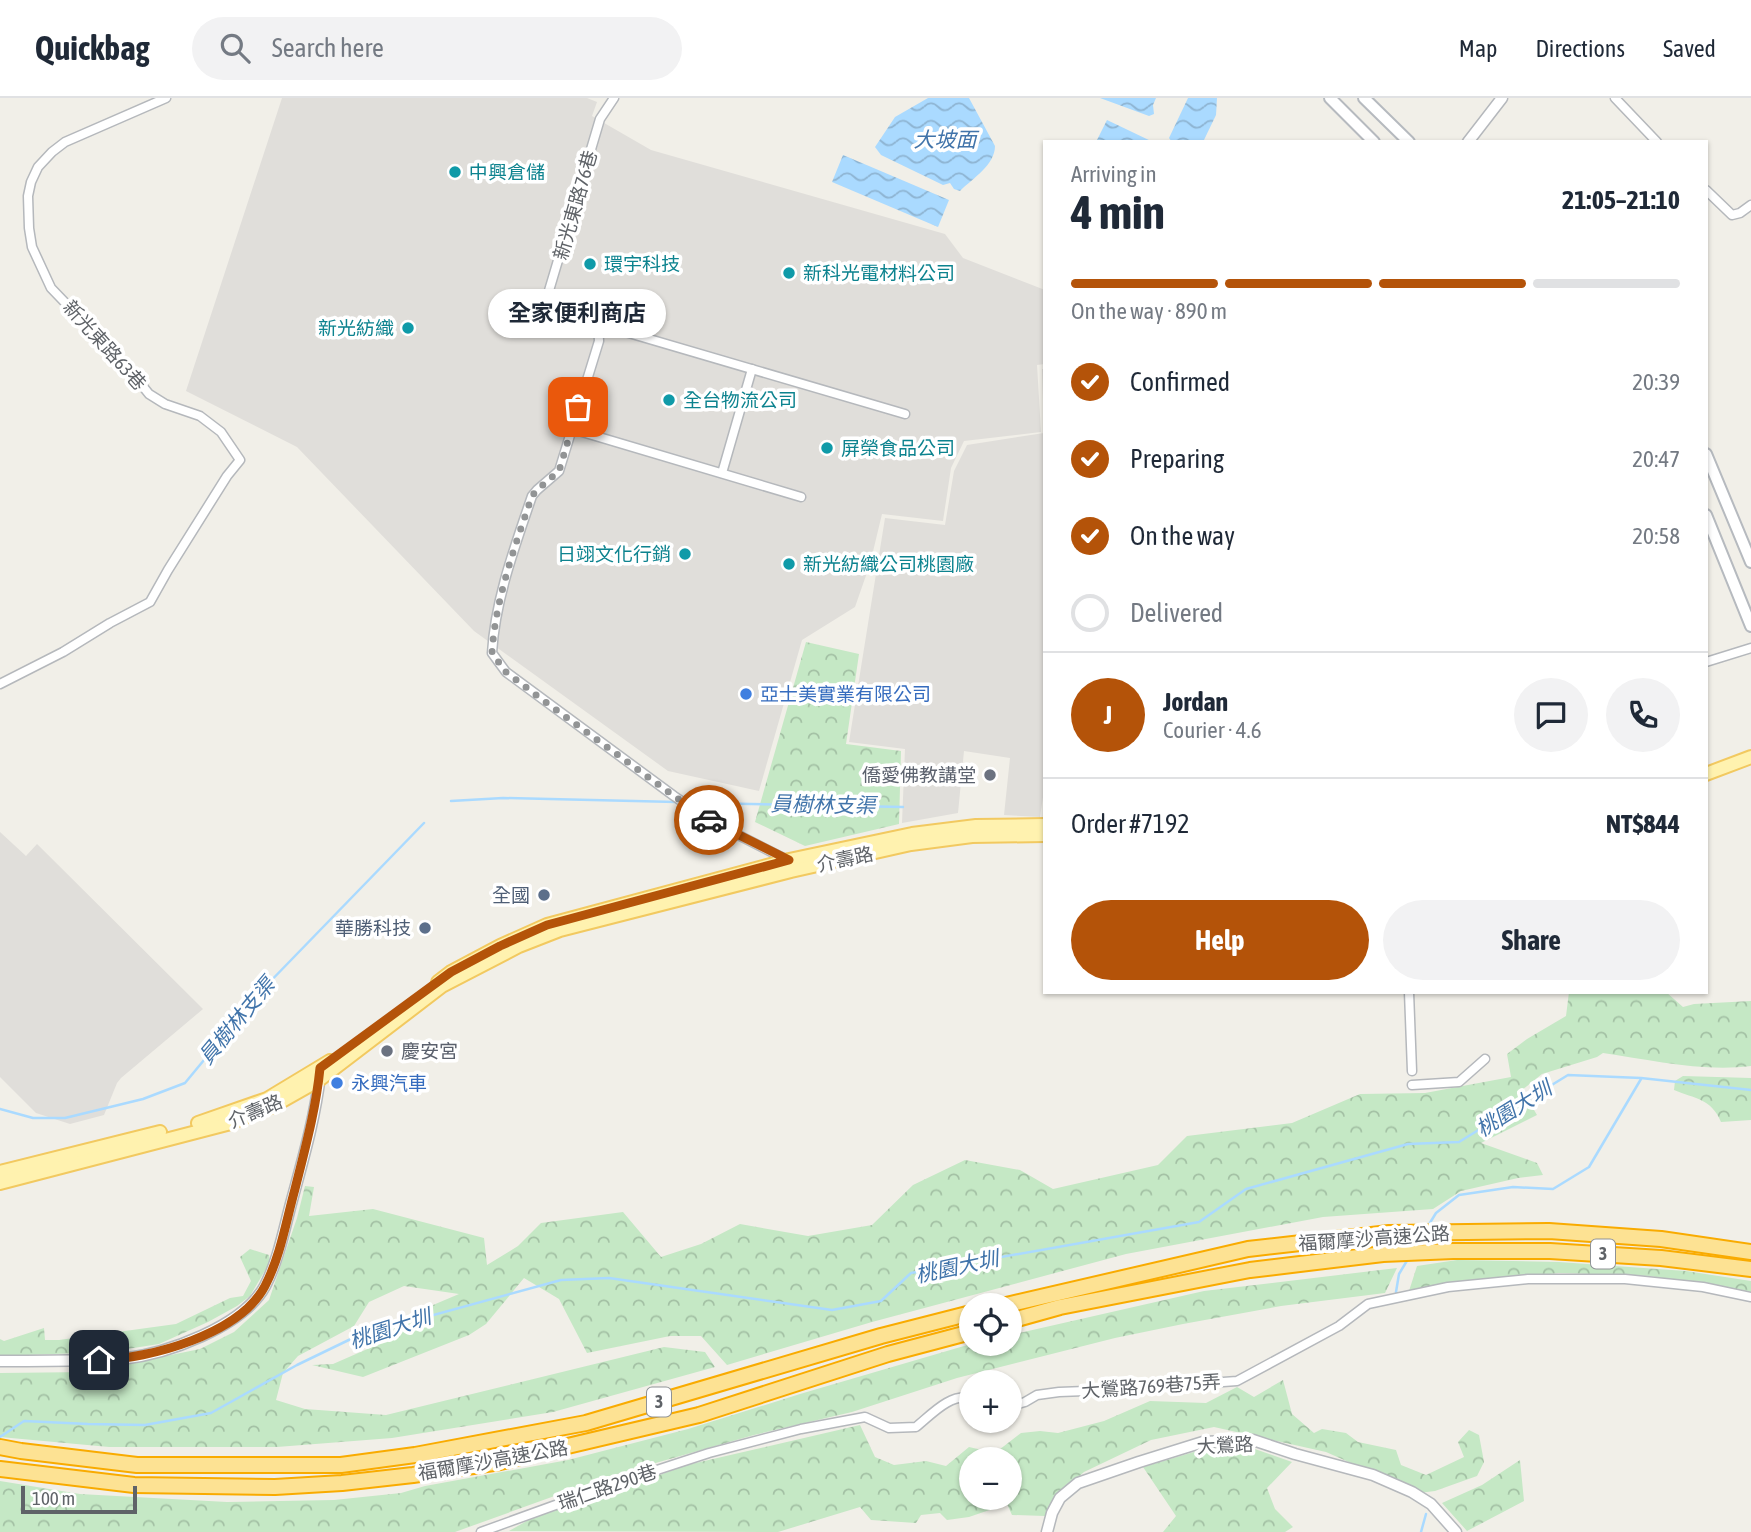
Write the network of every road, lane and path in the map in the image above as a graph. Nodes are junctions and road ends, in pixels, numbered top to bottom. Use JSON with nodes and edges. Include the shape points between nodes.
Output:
{"nodes":[{"id":1,"x":166,"y":98,"type":"edge"},
{"id":2,"x":1329,"y":98,"type":"edge"},
{"id":3,"x":1364,"y":98,"type":"edge"},
{"id":4,"x":1502,"y":98,"type":"edge"},
{"id":5,"x":1615,"y":98,"type":"edge"},
{"id":6,"x":611,"y":99,"type":"edge"},
{"id":7,"x":1372,"y":140,"type":"edge"},
{"id":8,"x":1407,"y":140,"type":"edge"},
{"id":9,"x":1470,"y":140,"type":"edge"},
{"id":10,"x":1655,"y":140,"type":"edge"},
{"id":11,"x":1708,"y":192,"type":"edge"},
{"id":12,"x":1751,"y":205,"type":"edge"},
{"id":13,"x":598,"y":324,"type":"junction"},
{"id":14,"x":752,"y":369,"type":"junction"},
{"id":15,"x":905,"y":414,"type":"dead end"},
{"id":16,"x":572,"y":429,"type":"junction"},
{"id":17,"x":1708,"y":459,"type":"edge"},
{"id":18,"x":722,"y":473,"type":"junction"},
{"id":19,"x":801,"y":497,"type":"dead end"},
{"id":20,"x":1708,"y":520,"type":"edge"},
{"id":21,"x":1751,"y":562,"type":"edge"},
{"id":22,"x":1751,"y":626,"type":"edge"},
{"id":23,"x":1751,"y":648,"type":"edge"},
{"id":24,"x":1708,"y":661,"type":"edge"},
{"id":25,"x":0,"y":684,"type":"edge"},
{"id":26,"x":1751,"y":757,"type":"edge"},
{"id":27,"x":1708,"y":773,"type":"edge"},
{"id":28,"x":1043,"y":825,"type":"edge"},
{"id":29,"x":1043,"y":835,"type":"edge"},
{"id":30,"x":790,"y":865,"type":"junction"},
{"id":31,"x":1409,"y":994,"type":"edge"},
{"id":32,"x":1485,"y":1059,"type":"dead end"},
{"id":33,"x":1412,"y":1071,"type":"dead end"},
{"id":34,"x":320,"y":1074,"type":"junction"},
{"id":35,"x":1412,"y":1085,"type":"dead end"},
{"id":36,"x":0,"y":1172,"type":"edge"},
{"id":37,"x":0,"y":1183,"type":"edge"},
{"id":38,"x":1751,"y":1252,"type":"edge"},
{"id":39,"x":1751,"y":1269,"type":"edge"},
{"id":40,"x":1751,"y":1297,"type":"edge"},
{"id":41,"x":1022,"y":1301,"type":"edge"},
{"id":42,"x":959,"y":1316,"type":"edge"},
{"id":43,"x":1022,"y":1318,"type":"edge"},
{"id":44,"x":959,"y":1335,"type":"edge"},
{"id":45,"x":0,"y":1361,"type":"edge"},
{"id":46,"x":959,"y":1398,"type":"edge"},
{"id":47,"x":1022,"y":1403,"type":"edge"},
{"id":48,"x":0,"y":1447,"type":"edge"},
{"id":49,"x":0,"y":1469,"type":"edge"},
{"id":50,"x":481,"y":1532,"type":"edge"},
{"id":51,"x":1047,"y":1532,"type":"edge"},
{"id":52,"x":1456,"y":1532,"type":"edge"}],
"edges":[{"from":1,"to":25,"type":"street","name":"新光東路63巷","via":[[65,142],[38,167],[28,196],[32,247],[51,288],[149,394],[200,416],[221,432],[240,460],[150,602]]},
{"from":2,"to":7,"type":"main road"},
{"from":3,"to":8,"type":"main road"},
{"from":4,"to":9,"type":"street"},
{"from":5,"to":10,"type":"street"},
{"from":6,"to":13,"type":"street","name":"新光東路76巷","via":[[600,119],[548,294],[556,305]]},
{"from":11,"to":12,"type":"street","via":[[1732,215]]},
{"from":13,"to":14,"type":"street","name":"新光東路76巷"},
{"from":13,"to":16,"type":"street","via":[[599,341]]},
{"from":14,"to":15,"type":"street","name":"新光東路76巷"},
{"from":14,"to":18,"type":"street"},
{"from":16,"to":18,"type":"street"},
{"from":16,"to":30,"type":"street","via":[[559,471],[532,496],[494,628],[492,653],[506,672],[652,780],[707,819]]},
{"from":17,"to":21,"type":"main road"},
{"from":18,"to":19,"type":"street"},
{"from":20,"to":22,"type":"main road"},
{"from":23,"to":24,"type":"street"},
{"from":26,"to":27,"type":"main road"},
{"from":28,"to":30,"type":"main road","name":"介壽路","via":[[912,834]]},
{"from":29,"to":30,"type":"main road","name":"介壽路","via":[[972,836]]},
{"from":30,"to":34,"type":"main road","name":"介壽路","via":[[547,925],[451,972]]},
{"from":31,"to":33,"type":"street"},
{"from":32,"to":35,"type":"street","via":[[1459,1082]]},
{"from":34,"to":36,"type":"main road","name":"介壽路","via":[[206,1121]]},
{"from":34,"to":37,"type":"main road","name":"介壽路","via":[[273,1106],[227,1124]]},
{"from":34,"to":45,"type":"street","via":[[279,1252],[264,1288],[250,1304],[213,1330],[165,1350],[122,1359]]},
{"from":38,"to":41,"type":"highway","name":"福爾摩沙高速公路","number":"3","via":[[1661,1239],[1549,1231],[1390,1233],[1248,1249]]},
{"from":39,"to":43,"type":"highway","name":"福爾摩沙高速公路","number":"3","via":[[1550,1251],[1383,1254],[1250,1270]]},
{"from":40,"to":47,"type":"street","name":"大鶯路769巷75弄","via":[[1625,1279],[1528,1279],[1448,1287],[1368,1304],[1339,1326],[1237,1381],[1059,1392]]},
{"from":42,"to":48,"type":"highway","name":"福爾摩沙高速公路","number":"3","via":[[586,1423],[415,1455],[341,1465],[137,1465]]},
{"from":44,"to":49,"type":"highway","name":"福爾摩沙高速公路","number":"3","via":[[699,1415],[500,1462],[413,1475],[275,1488],[134,1485]]},
{"from":46,"to":50,"type":"street","name":"瑞仁路290巷","via":[[916,1427],[889,1428],[865,1417],[801,1429],[608,1486]]},
{"from":51,"to":52,"type":"street","name":"大鶯路","via":[[1060,1497],[1079,1483],[1203,1442],[1253,1440],[1373,1475],[1412,1492],[1431,1504]]}]}
